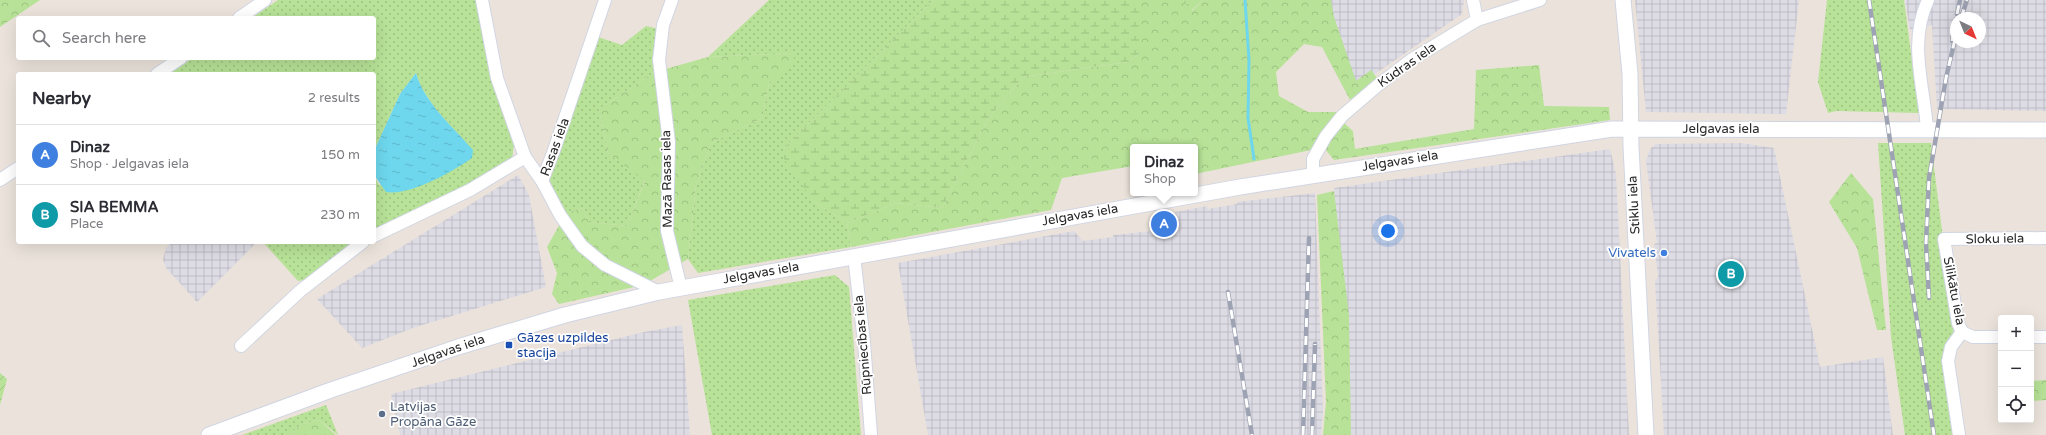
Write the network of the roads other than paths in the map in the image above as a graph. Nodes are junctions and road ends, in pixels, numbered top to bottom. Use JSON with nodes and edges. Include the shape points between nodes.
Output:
{"nodes":[{"id":1,"x":265,"y":0,"type":"edge"},
{"id":2,"x":482,"y":0,"type":"edge"},
{"id":3,"x":605,"y":0,"type":"edge"},
{"id":4,"x":672,"y":0,"type":"edge"},
{"id":5,"x":1473,"y":0,"type":"edge"},
{"id":6,"x":1540,"y":0,"type":"edge"},
{"id":7,"x":1624,"y":0,"type":"edge"},
{"id":8,"x":1928,"y":0,"type":"edge"},
{"id":9,"x":242,"y":16,"type":"edge"},
{"id":10,"x":1478,"y":20,"type":"junction"},
{"id":11,"x":178,"y":60,"type":"edge"},
{"id":12,"x":160,"y":72,"type":"edge"},
{"id":13,"x":1631,"y":129,"type":"junction"},
{"id":14,"x":1927,"y":129,"type":"junction"},
{"id":15,"x":2046,"y":130,"type":"edge"},
{"id":16,"x":524,"y":157,"type":"junction"},
{"id":17,"x":16,"y":169,"type":"edge"},
{"id":18,"x":1313,"y":174,"type":"junction"},
{"id":19,"x":0,"y":180,"type":"edge"},
{"id":20,"x":542,"y":181,"type":"junction"},
{"id":21,"x":1198,"y":195,"type":"edge"},
{"id":22,"x":1190,"y":196,"type":"edge"},
{"id":23,"x":376,"y":235,"type":"edge"},
{"id":24,"x":2046,"y":238,"type":"edge"},
{"id":25,"x":1944,"y":239,"type":"joint"},
{"id":26,"x":361,"y":244,"type":"edge"},
{"id":27,"x":854,"y":256,"type":"junction"},
{"id":28,"x":682,"y":288,"type":"junction"},
{"id":29,"x":659,"y":292,"type":"junction"},
{"id":30,"x":1962,"y":332,"type":"junction"},
{"id":31,"x":1998,"y":337,"type":"edge"},
{"id":32,"x":2034,"y":337,"type":"edge"},
{"id":33,"x":2046,"y":337,"type":"edge"},
{"id":34,"x":241,"y":346,"type":"dead end"},
{"id":35,"x":209,"y":435,"type":"edge"},
{"id":36,"x":871,"y":435,"type":"edge"},
{"id":37,"x":1646,"y":435,"type":"edge"},
{"id":38,"x":1959,"y":435,"type":"edge"}],
"edges":[{"from":1,"to":9,"type":"street"},
{"from":2,"to":16,"type":"street","via":[[497,78]]},
{"from":3,"to":20,"type":"street","name":"Rasas iela"},
{"from":4,"to":28,"type":"street","name":"Mazā Rasas iela","via":[[663,25],[658,60],[669,142],[667,231]]},
{"from":5,"to":10,"type":"street"},
{"from":6,"to":10,"type":"street","name":"Kūdras iela"},
{"from":7,"to":13,"type":"street","name":"Stiklu iela"},
{"from":8,"to":14,"type":"street","via":[[1919,23],[1917,40]]},
{"from":10,"to":18,"type":"street","name":"Kūdras iela","via":[[1410,60],[1342,116],[1326,136],[1313,159]]},
{"from":11,"to":12,"type":"street"},
{"from":13,"to":14,"type":"street","name":"Jelgavas iela"},
{"from":13,"to":18,"type":"street","name":"Jelgavas iela","via":[[1612,129]]},
{"from":13,"to":37,"type":"street","name":"Stiklu iela"},
{"from":14,"to":15,"type":"street","name":"Jelgavas iela"},
{"from":16,"to":20,"type":"street"},
{"from":16,"to":23,"type":"street","via":[[470,190]]},
{"from":17,"to":19,"type":"street"},
{"from":18,"to":21,"type":"street","name":"Jelgavas iela"},
{"from":20,"to":29,"type":"street","name":"Rasas iela","via":[[560,215],[582,246],[605,265]]},
{"from":22,"to":27,"type":"street","name":"Jelgavas iela"},
{"from":24,"to":25,"type":"street","name":"Sloku iela"},
{"from":25,"to":30,"type":"street","name":"Silikātu iela","via":[[1958,322]]},
{"from":26,"to":34,"type":"street","via":[[300,291]]},
{"from":27,"to":28,"type":"street","name":"Jelgavas iela"},
{"from":27,"to":36,"type":"street","name":"Rūpniecības iela"},
{"from":28,"to":29,"type":"street","name":"Jelgavas iela"},
{"from":29,"to":35,"type":"street","name":"Jelgavas iela","via":[[565,315],[458,347]]},
{"from":30,"to":31,"type":"street","via":[[1973,337]]},
{"from":30,"to":38,"type":"street","name":"Silikātu iela","via":[[1951,347],[1948,361]]},
{"from":32,"to":33,"type":"street"}]}
